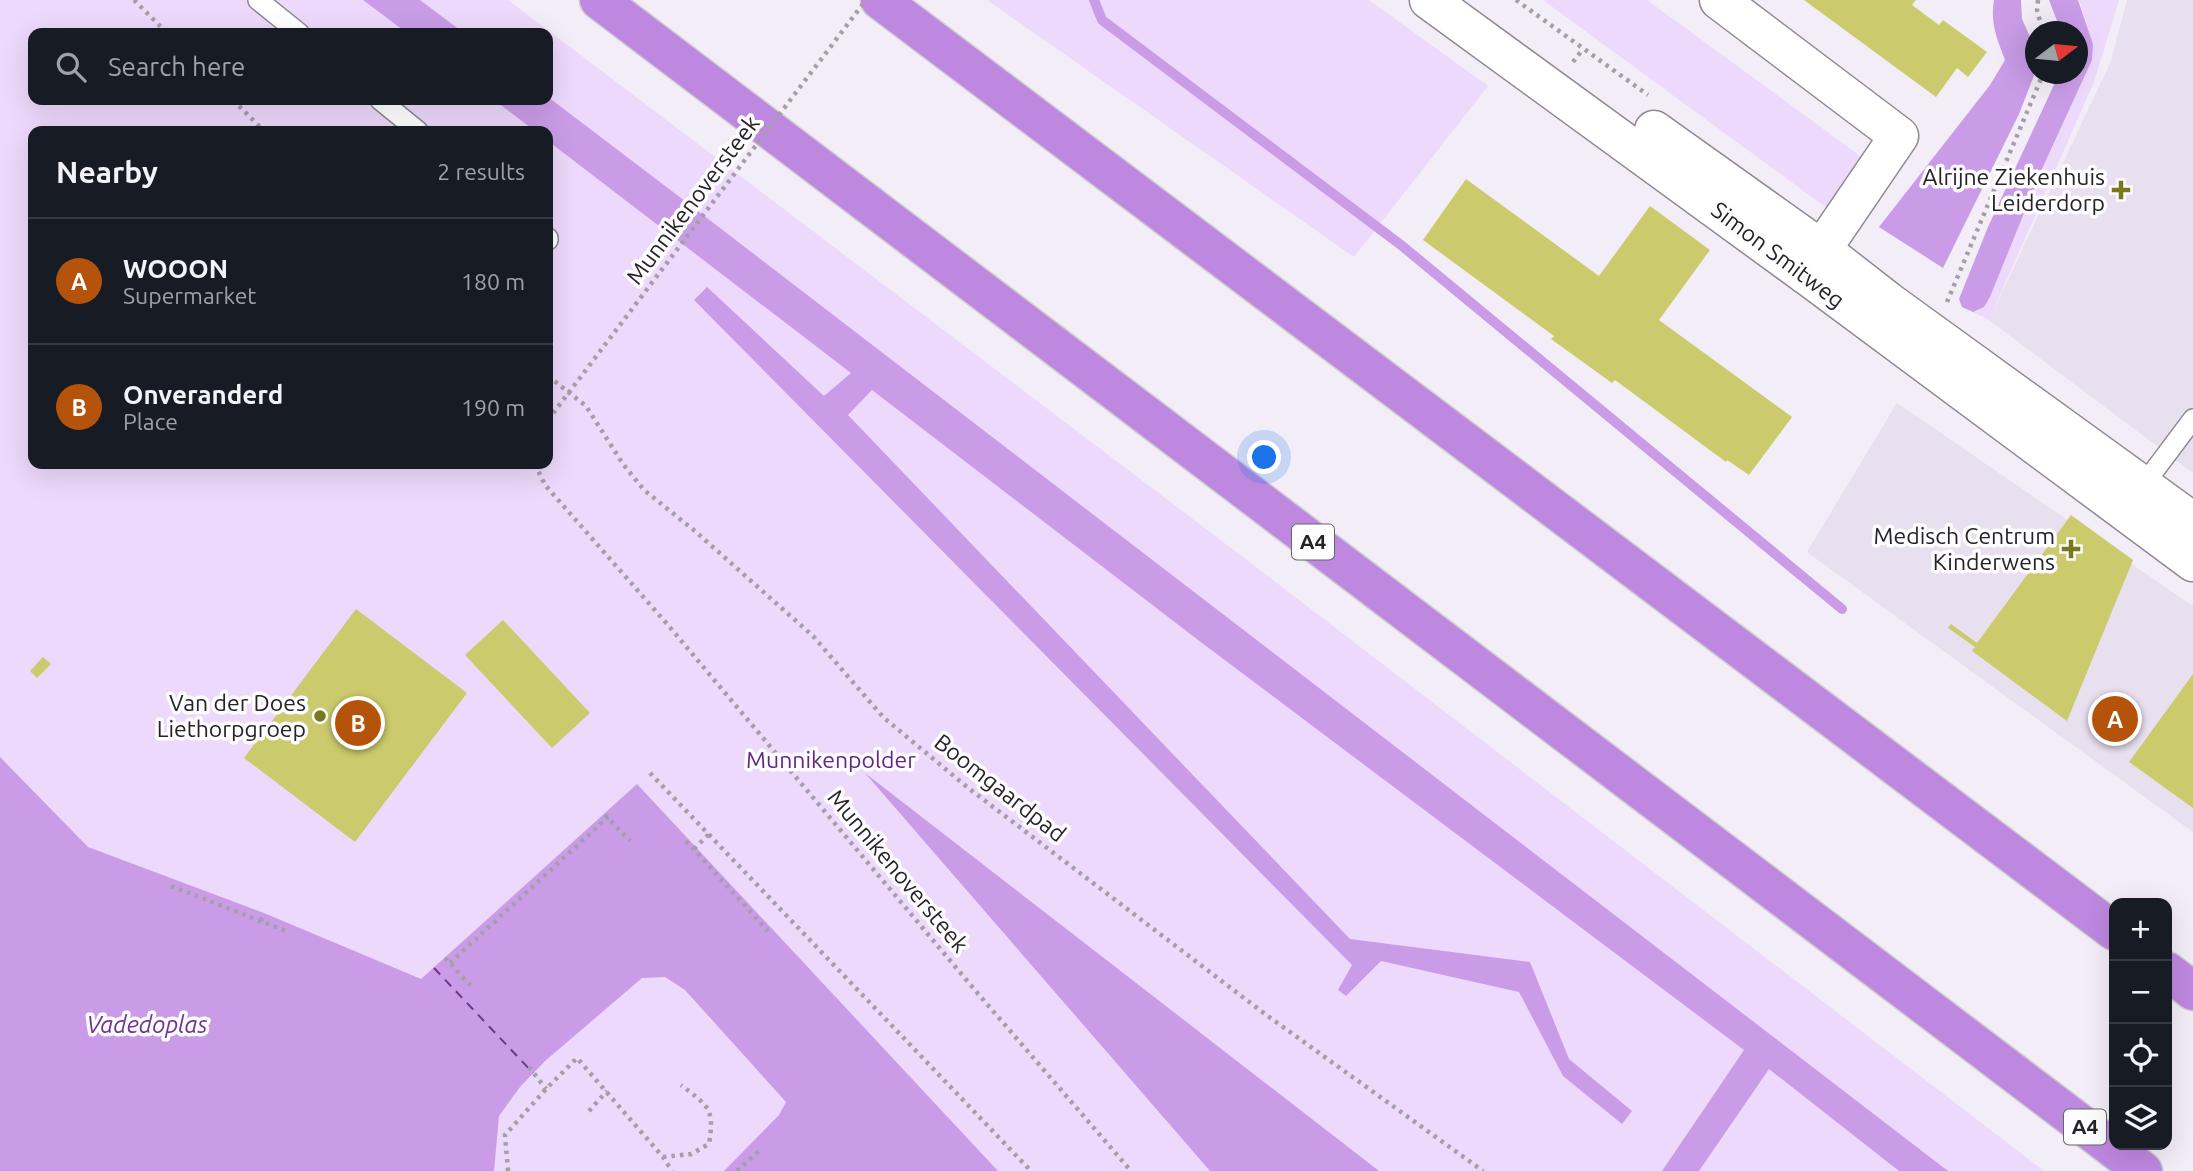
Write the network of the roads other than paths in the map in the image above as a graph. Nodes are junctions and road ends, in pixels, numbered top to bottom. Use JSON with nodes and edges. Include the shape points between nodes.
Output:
{"nodes":[{"id":1,"x":258,"y":0,"type":"edge"},
{"id":2,"x":599,"y":0,"type":"edge"},
{"id":3,"x":880,"y":0,"type":"edge"},
{"id":4,"x":1429,"y":0,"type":"edge"},
{"id":5,"x":1471,"y":0,"type":"edge"},
{"id":6,"x":1718,"y":0,"type":"edge"},
{"id":7,"x":293,"y":28,"type":"edge"},
{"id":8,"x":386,"y":105,"type":"edge"},
{"id":9,"x":412,"y":126,"type":"edge"},
{"id":10,"x":1820,"y":251,"type":"junction"},
{"id":11,"x":2193,"y":419,"type":"edge"},
{"id":12,"x":2134,"y":499,"type":"junction"},
{"id":13,"x":2193,"y":522,"type":"edge"},
{"id":14,"x":2193,"y":562,"type":"edge"},
{"id":15,"x":2109,"y":927,"type":"edge"},
{"id":16,"x":2172,"y":975,"type":"edge"},
{"id":17,"x":2193,"y":991,"type":"edge"},
{"id":18,"x":2143,"y":1171,"type":"edge"}],
"edges":[{"from":1,"to":7,"type":"lane"},
{"from":2,"to":18,"type":"highway","number":"A4"},
{"from":3,"to":15,"type":"highway"},
{"from":4,"to":10,"type":"street","name":"Simon Smitweg"},
{"from":5,"to":10,"type":"street","name":"Simon Smitweg"},
{"from":6,"to":10,"type":"street","via":[[1899,136]]},
{"from":8,"to":9,"type":"lane"},
{"from":10,"to":12,"type":"street","name":"Simon Smitweg"},
{"from":11,"to":12,"type":"lane"},
{"from":12,"to":13,"type":"street","name":"Simon Smitweg"},
{"from":12,"to":14,"type":"street","name":"Simon Smitweg"},
{"from":16,"to":17,"type":"highway"}]}
